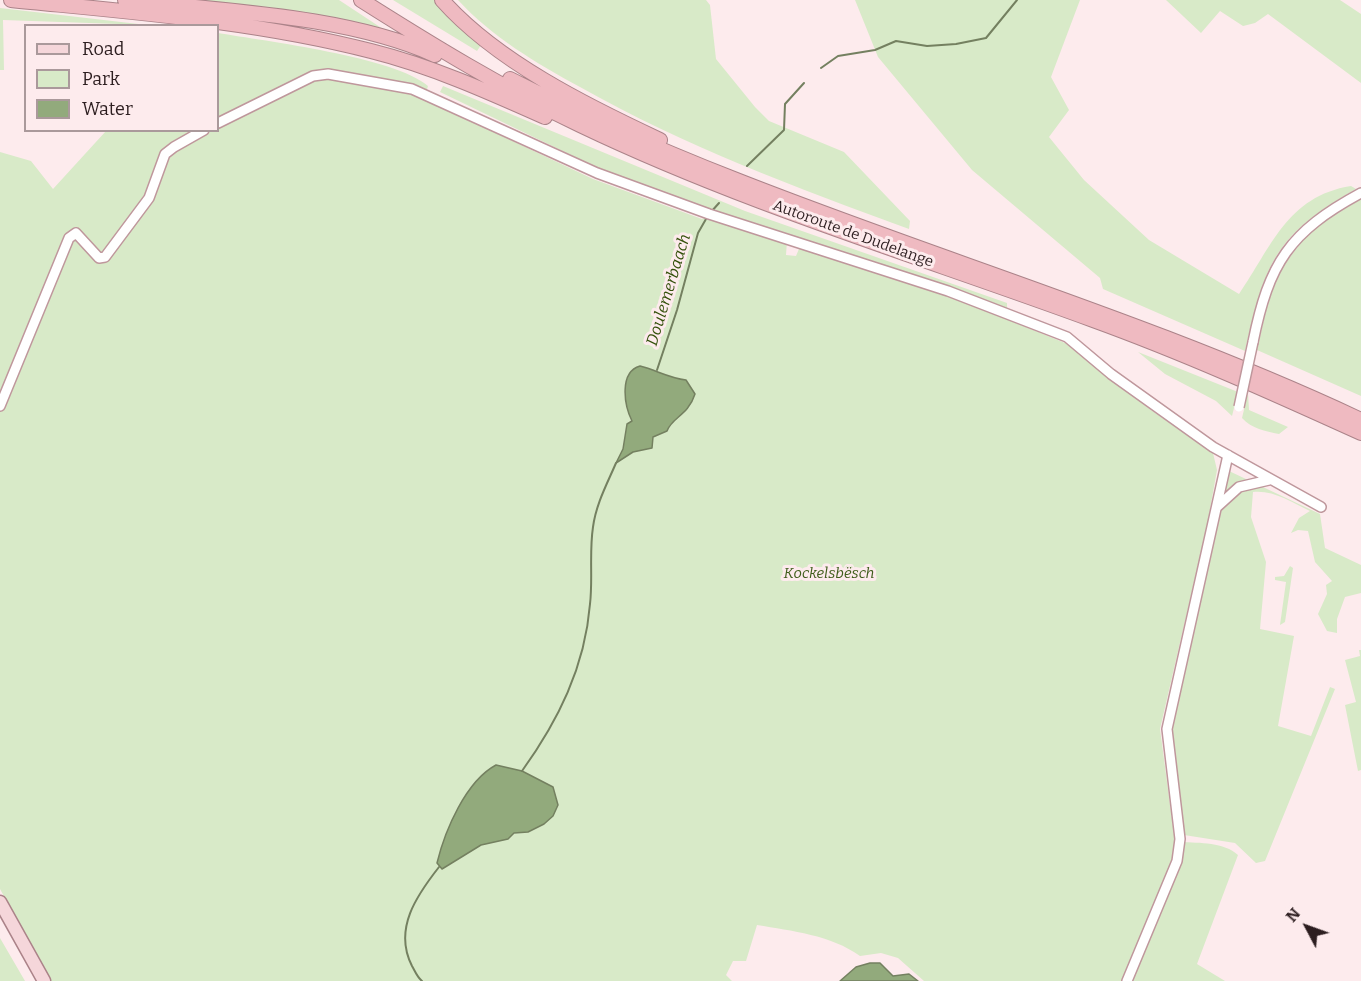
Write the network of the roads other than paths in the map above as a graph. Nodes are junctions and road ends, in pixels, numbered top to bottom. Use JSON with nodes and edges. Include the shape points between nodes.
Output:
{"nodes":[{"id":1,"x":11,"y":0,"type":"edge"},
{"id":2,"x":125,"y":0,"type":"edge"},
{"id":3,"x":361,"y":0,"type":"edge"},
{"id":4,"x":376,"y":0,"type":"edge"},
{"id":5,"x":442,"y":0,"type":"edge"},
{"id":6,"x":215,"y":24,"type":"edge"},
{"id":7,"x":219,"y":24,"type":"edge"},
{"id":8,"x":522,"y":96,"type":"junction"},
{"id":9,"x":219,"y":123,"type":"edge"},
{"id":10,"x":200,"y":132,"type":"edge"},
{"id":11,"x":601,"y":134,"type":"junction"},
{"id":12,"x":697,"y":164,"type":"junction"},
{"id":13,"x":1361,"y":193,"type":"edge"},
{"id":14,"x":0,"y":406,"type":"edge"},
{"id":15,"x":1239,"y":407,"type":"dead end"},
{"id":16,"x":1361,"y":420,"type":"edge"},
{"id":17,"x":1361,"y":433,"type":"edge"},
{"id":18,"x":1228,"y":455,"type":"junction"},
{"id":19,"x":1269,"y":480,"type":"junction"},
{"id":20,"x":1321,"y":507,"type":"dead end"},
{"id":21,"x":1215,"y":509,"type":"junction"},
{"id":22,"x":0,"y":902,"type":"edge"},
{"id":23,"x":44,"y":981,"type":"edge"},
{"id":24,"x":1127,"y":981,"type":"edge"}],
"edges":[{"from":1,"to":6,"type":"highway"},
{"from":2,"to":8,"type":"highway","via":[[332,25],[382,35],[422,49]]},
{"from":3,"to":8,"type":"highway","name":"Autoroute de Dudelange"},
{"from":4,"to":12,"type":"highway","name":"Autoroute de Dudelange","via":[[519,84]]},
{"from":5,"to":12,"type":"highway","via":[[463,22],[504,53],[583,100],[680,148]]},
{"from":7,"to":11,"type":"highway","via":[[374,51],[443,74],[578,133]]},
{"from":8,"to":11,"type":"highway","name":"Autoroute de Dudelange"},
{"from":9,"to":18,"type":"street","via":[[313,76],[328,74],[412,89],[597,173],[709,214],[948,291],[1067,337],[1111,374]]},
{"from":10,"to":14,"type":"street","via":[[165,154],[149,198],[105,258],[93,254],[76,233],[69,238]]},
{"from":11,"to":17,"type":"highway","name":"Autoroute de Dudelange","via":[[766,202],[1138,337],[1234,375]]},
{"from":12,"to":16,"type":"highway","name":"Autoroute de Dudelange","via":[[1183,343]]},
{"from":13,"to":15,"type":"street","bridge":true,"via":[[1322,216],[1287,249],[1269,283]]},
{"from":18,"to":19,"type":"street"},
{"from":18,"to":21,"type":"street"},
{"from":19,"to":20,"type":"street"},
{"from":19,"to":21,"type":"street","via":[[1239,487]]},
{"from":21,"to":24,"type":"street","via":[[1167,729],[1180,839],[1177,861]]},
{"from":22,"to":23,"type":"main road"}]}
